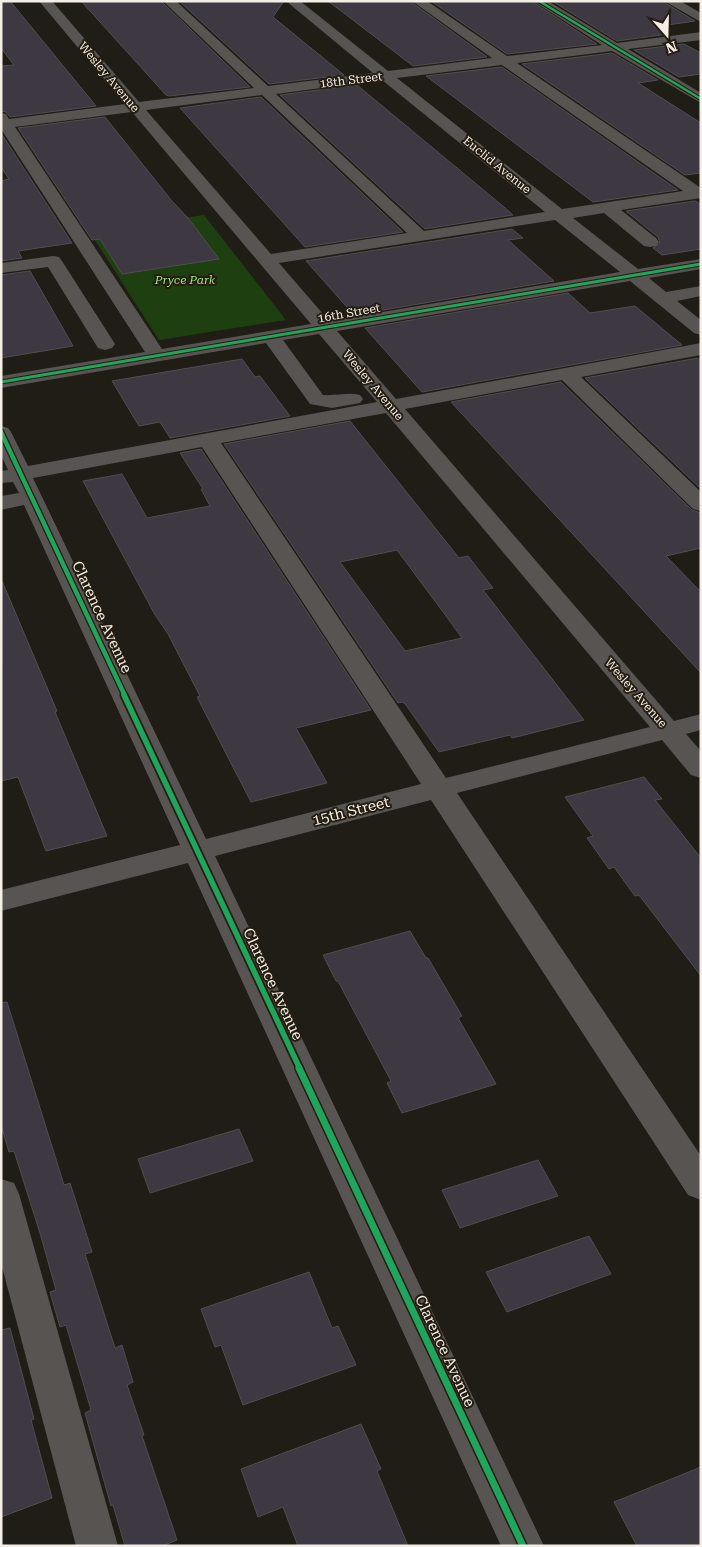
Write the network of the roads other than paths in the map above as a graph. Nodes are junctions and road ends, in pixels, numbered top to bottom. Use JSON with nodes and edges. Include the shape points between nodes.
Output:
{"nodes":[{"id":1,"x":45,"y":1,"type":"edge"},
{"id":2,"x":169,"y":1,"type":"edge"},
{"id":3,"x":292,"y":1,"type":"edge"},
{"id":4,"x":418,"y":1,"type":"edge"},
{"id":5,"x":539,"y":1,"type":"edge"},
{"id":6,"x":670,"y":1,"type":"edge"},
{"id":7,"x":701,"y":18,"type":"edge"},
{"id":8,"x":701,"y":36,"type":"edge"},
{"id":9,"x":615,"y":47,"type":"junction"},
{"id":10,"x":505,"y":61,"type":"junction"},
{"id":11,"x":385,"y":76,"type":"junction"},
{"id":12,"x":265,"y":91,"type":"junction"},
{"id":13,"x":701,"y":100,"type":"edge"},
{"id":14,"x":135,"y":107,"type":"junction"},
{"id":15,"x":3,"y":121,"type":"edge"},
{"id":16,"x":699,"y":193,"type":"edge"},
{"id":17,"x":606,"y":207,"type":"junction"},
{"id":18,"x":558,"y":215,"type":"junction"},
{"id":19,"x":420,"y":236,"type":"junction"},
{"id":20,"x":650,"y":242,"type":"dead end"},
{"id":21,"x":91,"y":255,"type":"junction"},
{"id":22,"x":266,"y":260,"type":"junction"},
{"id":23,"x":53,"y":261,"type":"junction"},
{"id":24,"x":701,"y":264,"type":"edge"},
{"id":25,"x":1,"y":268,"type":"edge"},
{"id":26,"x":634,"y":275,"type":"junction"},
{"id":27,"x":701,"y":291,"type":"edge"},
{"id":28,"x":662,"y":298,"type":"junction"},
{"id":29,"x":323,"y":328,"type":"junction"},
{"id":30,"x":701,"y":330,"type":"edge"},
{"id":31,"x":270,"y":336,"type":"junction"},
{"id":32,"x":105,"y":344,"type":"dead end"},
{"id":33,"x":701,"y":349,"type":"edge"},
{"id":34,"x":157,"y":356,"type":"junction"},
{"id":35,"x":566,"y":374,"type":"junction"},
{"id":36,"x":1,"y":382,"type":"edge"},
{"id":37,"x":386,"y":400,"type":"junction"},
{"id":38,"x":1,"y":432,"type":"edge"},
{"id":39,"x":208,"y":440,"type":"junction"},
{"id":40,"x":18,"y":483,"type":"edge"},
{"id":41,"x":1,"y":503,"type":"edge"},
{"id":42,"x":701,"y":504,"type":"edge"},
{"id":43,"x":701,"y":722,"type":"edge"},
{"id":44,"x":668,"y":730,"type":"junction"},
{"id":45,"x":701,"y":769,"type":"edge"},
{"id":46,"x":439,"y":789,"type":"junction"},
{"id":47,"x":197,"y":850,"type":"junction"},
{"id":48,"x":1,"y":901,"type":"edge"},
{"id":49,"x":701,"y":1185,"type":"edge"},
{"id":50,"x":1,"y":1194,"type":"edge"},
{"id":51,"x":96,"y":1546,"type":"edge"},
{"id":52,"x":523,"y":1546,"type":"edge"}],
"edges":[{"from":1,"to":14,"type":"street","name":"Wesley Avenue"},
{"from":2,"to":12,"type":"street"},
{"from":3,"to":11,"type":"street","name":"Euclid Avenue"},
{"from":4,"to":10,"type":"street"},
{"from":5,"to":9,"type":"street"},
{"from":6,"to":7,"type":"street"},
{"from":8,"to":9,"type":"street","name":"18th Street"},
{"from":9,"to":10,"type":"street","name":"18th Street"},
{"from":9,"to":13,"type":"street"},
{"from":10,"to":11,"type":"street","name":"18th Street"},
{"from":10,"to":16,"type":"street"},
{"from":11,"to":12,"type":"street","name":"18th Street"},
{"from":11,"to":18,"type":"street","name":"Euclid Avenue"},
{"from":12,"to":14,"type":"street","name":"18th Street"},
{"from":12,"to":19,"type":"street"},
{"from":14,"to":15,"type":"street","name":"18th Street"},
{"from":14,"to":22,"type":"street","name":"Wesley Avenue"},
{"from":15,"to":21,"type":"street"},
{"from":16,"to":17,"type":"street"},
{"from":17,"to":18,"type":"street"},
{"from":17,"to":20,"type":"street"},
{"from":18,"to":19,"type":"street"},
{"from":18,"to":26,"type":"street","name":"Euclid Avenue"},
{"from":19,"to":22,"type":"street"},
{"from":21,"to":23,"type":"street"},
{"from":21,"to":34,"type":"street"},
{"from":22,"to":29,"type":"street","name":"Wesley Avenue"},
{"from":23,"to":25,"type":"street"},
{"from":23,"to":32,"type":"street"},
{"from":24,"to":26,"type":"street","name":"16th Street"},
{"from":26,"to":28,"type":"street","name":"Euclid Avenue"},
{"from":26,"to":29,"type":"street","name":"16th Street"},
{"from":27,"to":28,"type":"street"},
{"from":28,"to":30,"type":"street","name":"Euclid Avenue"},
{"from":29,"to":31,"type":"street","name":"16th Street"},
{"from":29,"to":37,"type":"street","name":"Wesley Avenue"},
{"from":31,"to":34,"type":"street","name":"16th Street"},
{"from":31,"to":37,"type":"street","via":[[317,400]]},
{"from":33,"to":35,"type":"street"},
{"from":34,"to":36,"type":"street","name":"16th Street"},
{"from":35,"to":37,"type":"street"},
{"from":35,"to":42,"type":"street"},
{"from":37,"to":39,"type":"street"},
{"from":37,"to":44,"type":"street","name":"Wesley Avenue"},
{"from":38,"to":40,"type":"street","name":"Clarence Avenue"},
{"from":39,"to":40,"type":"street"},
{"from":39,"to":46,"type":"street"},
{"from":40,"to":41,"type":"street"},
{"from":40,"to":47,"type":"street","name":"Clarence Avenue"},
{"from":43,"to":44,"type":"street","name":"15th Street"},
{"from":44,"to":45,"type":"street","name":"Wesley Avenue"},
{"from":44,"to":46,"type":"street","name":"15th Street"},
{"from":46,"to":47,"type":"street","name":"15th Street"},
{"from":46,"to":49,"type":"street"},
{"from":47,"to":48,"type":"street","name":"15th Street"},
{"from":47,"to":52,"type":"street","name":"Clarence Avenue"},
{"from":50,"to":51,"type":"street"}]}
